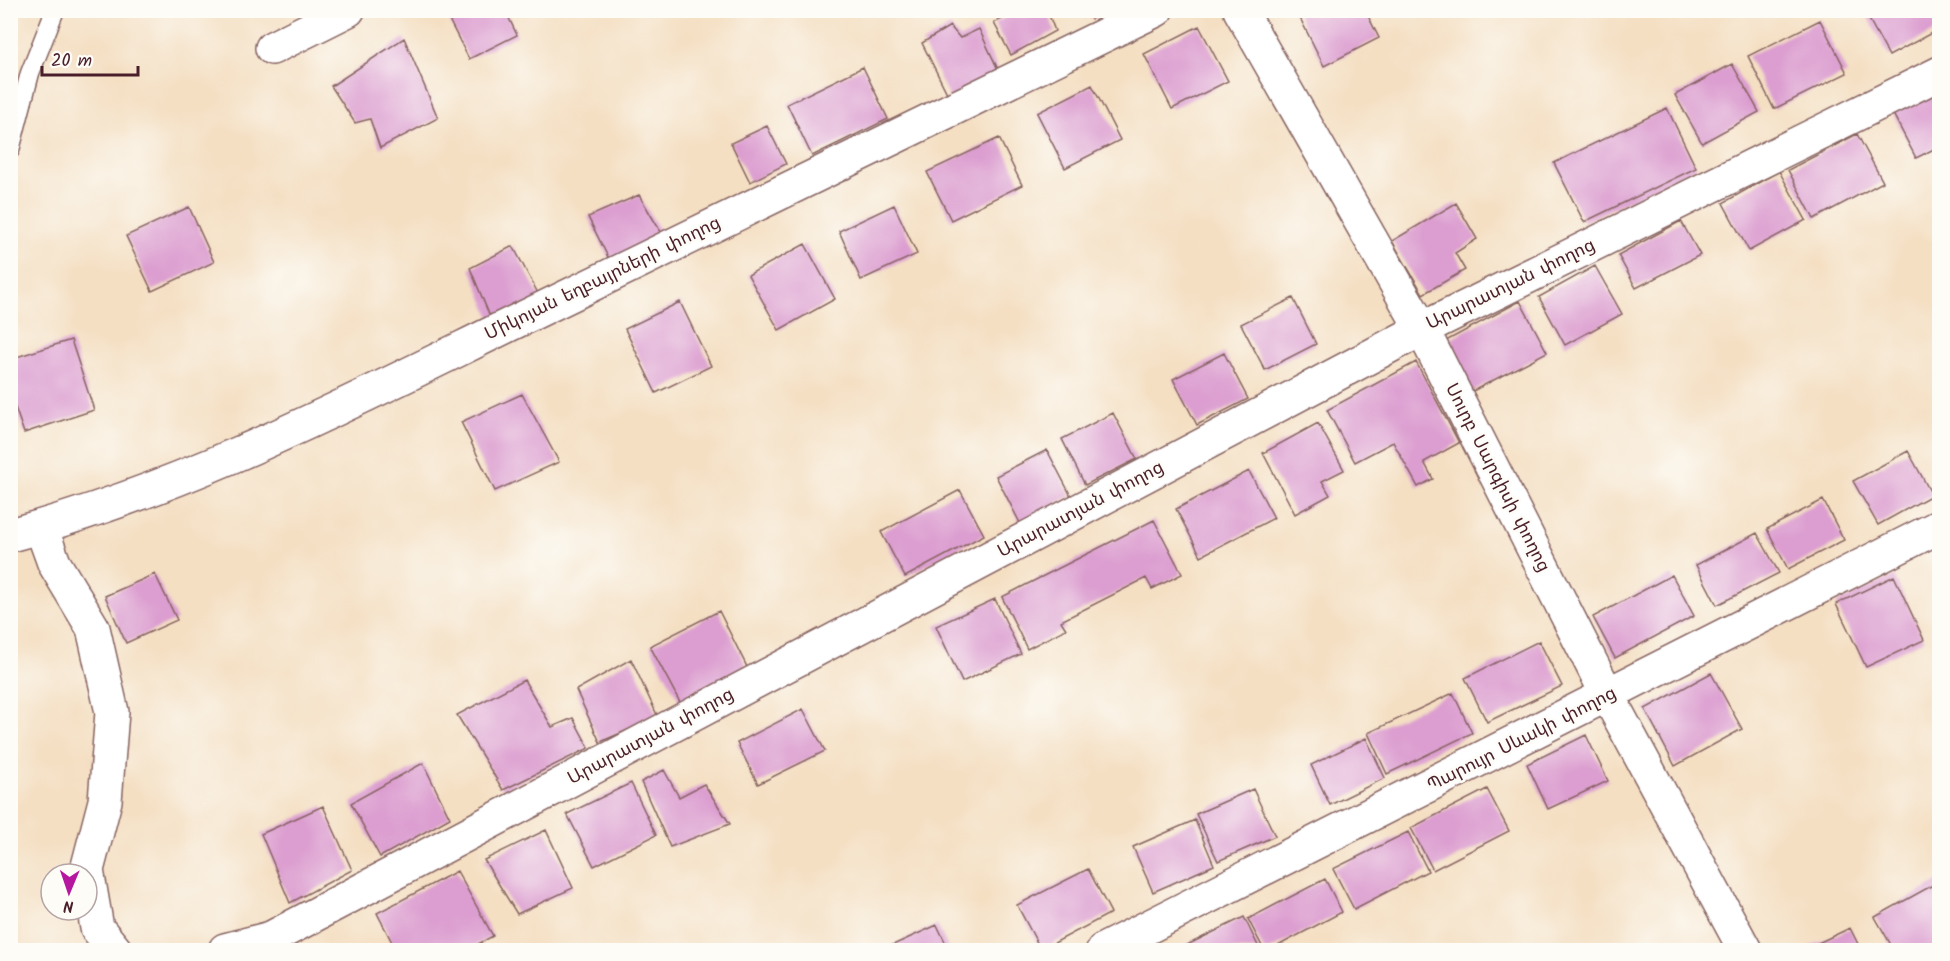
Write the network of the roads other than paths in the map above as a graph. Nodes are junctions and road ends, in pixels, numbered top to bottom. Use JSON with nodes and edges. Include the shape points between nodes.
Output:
{"nodes":[{"id":1,"x":55,"y":10,"type":"edge"},
{"id":2,"x":348,"y":10,"type":"edge"},
{"id":3,"x":1156,"y":10,"type":"edge"},
{"id":4,"x":1240,"y":10,"type":"edge"},
{"id":5,"x":272,"y":48,"type":"dead end"},
{"id":6,"x":1940,"y":73,"type":"edge"},
{"id":7,"x":10,"y":150,"type":"edge"},
{"id":8,"x":1422,"y":329,"type":"junction"},
{"id":9,"x":1940,"y":526,"type":"edge"},
{"id":10,"x":26,"y":531,"type":"edge"},
{"id":11,"x":1608,"y":696,"type":"junction"},
{"id":12,"x":115,"y":951,"type":"edge"},
{"id":13,"x":225,"y":951,"type":"edge"},
{"id":14,"x":1103,"y":951,"type":"edge"},
{"id":15,"x":1745,"y":951,"type":"edge"}],
"edges":[{"from":1,"to":7,"type":"lane","via":[[30,73]]},
{"from":2,"to":5,"type":"street"},
{"from":3,"to":10,"type":"street","name":"Միկոյան եղբայրների փողոց","via":[[362,396],[189,474]]},
{"from":4,"to":8,"type":"street","name":"Սուրբ Սարգիսի փողոց"},
{"from":6,"to":8,"type":"street","name":"Արարատյան փողոց"},
{"from":8,"to":11,"type":"street","name":"Սուրբ Սարգիսի փողոց"},
{"from":8,"to":13,"type":"street","name":"Արարատյան փողոց","via":[[271,938]]},
{"from":9,"to":11,"type":"street","name":"Պարույր Սևակի փողոց"},
{"from":10,"to":12,"type":"street","via":[[54,563],[93,628],[112,712],[105,801],[87,870],[97,928]]},
{"from":11,"to":14,"type":"street","name":"Պարույր Սևակի փողոց"},
{"from":11,"to":15,"type":"street","name":"Սուրբ Սարգիսի փողոց"}]}
